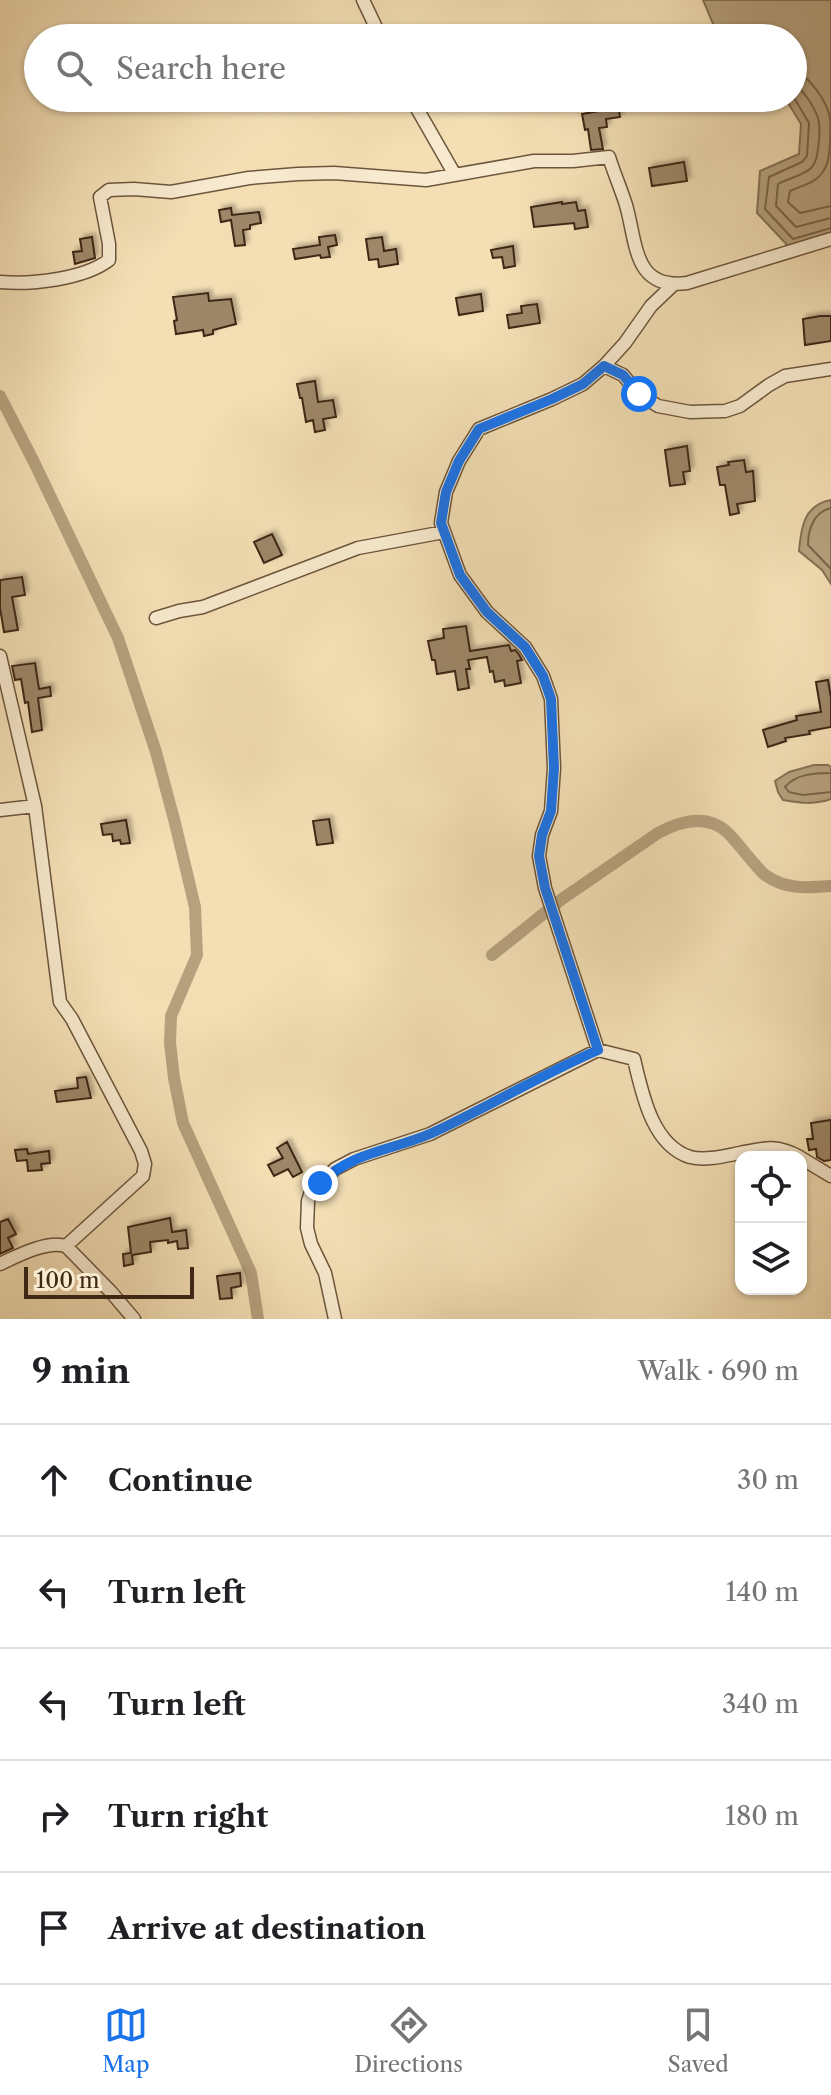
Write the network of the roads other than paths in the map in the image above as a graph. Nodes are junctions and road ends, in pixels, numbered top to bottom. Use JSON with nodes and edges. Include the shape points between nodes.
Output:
{"nodes":[{"id":1,"x":363,"y":0,"type":"edge"},
{"id":2,"x":374,"y":24,"type":"edge"},
{"id":3,"x":419,"y":112,"type":"edge"},
{"id":4,"x":455,"y":175,"type":"junction"},
{"id":5,"x":831,"y":239,"type":"edge"},
{"id":6,"x":0,"y":282,"type":"edge"},
{"id":7,"x":673,"y":285,"type":"junction"},
{"id":8,"x":604,"y":366,"type":"junction"},
{"id":9,"x":831,"y":369,"type":"edge"},
{"id":10,"x":444,"y":532,"type":"junction"},
{"id":11,"x":156,"y":618,"type":"dead end"},
{"id":12,"x":0,"y":656,"type":"edge"},
{"id":13,"x":35,"y":806,"type":"junction"},
{"id":14,"x":0,"y":810,"type":"edge"},
{"id":15,"x":598,"y":1050,"type":"junction"},
{"id":16,"x":749,"y":1151,"type":"edge"},
{"id":17,"x":782,"y":1151,"type":"edge"},
{"id":18,"x":735,"y":1154,"type":"edge"},
{"id":19,"x":807,"y":1161,"type":"edge"},
{"id":20,"x":831,"y":1176,"type":"edge"},
{"id":21,"x":66,"y":1246,"type":"junction"},
{"id":22,"x":0,"y":1264,"type":"edge"},
{"id":23,"x":134,"y":1319,"type":"edge"},
{"id":24,"x":335,"y":1319,"type":"edge"}],
"edges":[{"from":1,"to":2,"type":"street"},
{"from":3,"to":4,"type":"street"},
{"from":4,"to":6,"type":"street","via":[[426,180],[298,174],[171,192],[109,190],[100,197],[109,260],[80,273],[36,282]]},
{"from":4,"to":7,"type":"street","via":[[534,161],[609,157],[638,257],[656,281]]},
{"from":5,"to":7,"type":"street"},
{"from":7,"to":8,"type":"street"},
{"from":8,"to":9,"type":"street","via":[[623,375],[658,406],[690,412],[725,411],[785,376]]},
{"from":8,"to":10,"type":"street","via":[[583,384],[479,429],[446,492]]},
{"from":10,"to":11,"type":"street","via":[[358,548],[203,607]]},
{"from":10,"to":15,"type":"street","via":[[460,575],[487,612],[525,647],[551,699],[551,811],[539,856]]},
{"from":12,"to":13,"type":"street"},
{"from":13,"to":14,"type":"street"},
{"from":13,"to":21,"type":"street","via":[[60,1002],[145,1164],[143,1176]]},
{"from":15,"to":18,"type":"street","via":[[634,1059],[643,1099],[670,1147],[692,1157]]},
{"from":15,"to":24,"type":"street","via":[[430,1134],[354,1159],[311,1192],[307,1228]]},
{"from":16,"to":17,"type":"street"},
{"from":19,"to":20,"type":"street"},
{"from":21,"to":22,"type":"street","via":[[58,1243],[28,1251]]},
{"from":21,"to":23,"type":"street"}]}
